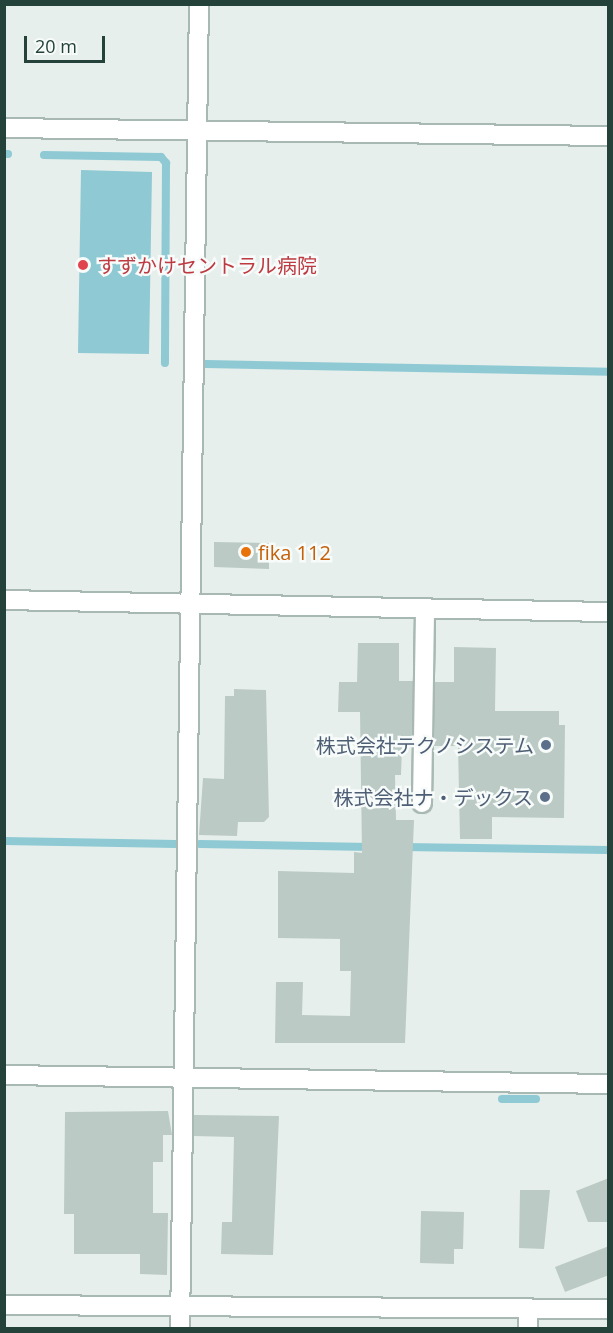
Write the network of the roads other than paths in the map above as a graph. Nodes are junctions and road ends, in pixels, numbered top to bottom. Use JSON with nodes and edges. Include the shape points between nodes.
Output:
{"nodes":[{"id":1,"x":199,"y":4,"type":"edge"},
{"id":2,"x":4,"y":128,"type":"edge"},
{"id":3,"x":197,"y":130,"type":"junction"},
{"id":4,"x":609,"y":136,"type":"edge"},
{"id":5,"x":4,"y":600,"type":"edge"},
{"id":6,"x":188,"y":604,"type":"junction"},
{"id":7,"x":425,"y":608,"type":"junction"},
{"id":8,"x":609,"y":612,"type":"edge"},
{"id":9,"x":422,"y":803,"type":"dead end"},
{"id":10,"x":4,"y":1075,"type":"edge"},
{"id":11,"x":184,"y":1078,"type":"junction"},
{"id":12,"x":609,"y":1084,"type":"edge"},
{"id":13,"x":4,"y":1305,"type":"edge"},
{"id":14,"x":180,"y":1308,"type":"junction"},
{"id":15,"x":528,"y":1309,"type":"junction"},
{"id":16,"x":609,"y":1309,"type":"edge"},
{"id":17,"x":180,"y":1329,"type":"edge"},
{"id":18,"x":528,"y":1329,"type":"edge"}],
"edges":[{"from":1,"to":3,"type":"street"},
{"from":2,"to":3,"type":"street"},
{"from":3,"to":4,"type":"street"},
{"from":3,"to":6,"type":"street"},
{"from":5,"to":6,"type":"street"},
{"from":6,"to":7,"type":"street"},
{"from":6,"to":11,"type":"street"},
{"from":7,"to":8,"type":"street"},
{"from":7,"to":9,"type":"street"},
{"from":10,"to":11,"type":"street"},
{"from":11,"to":12,"type":"street"},
{"from":11,"to":14,"type":"street"},
{"from":13,"to":14,"type":"street"},
{"from":14,"to":15,"type":"street"},
{"from":14,"to":17,"type":"street"},
{"from":15,"to":16,"type":"street"},
{"from":15,"to":18,"type":"street"}]}
